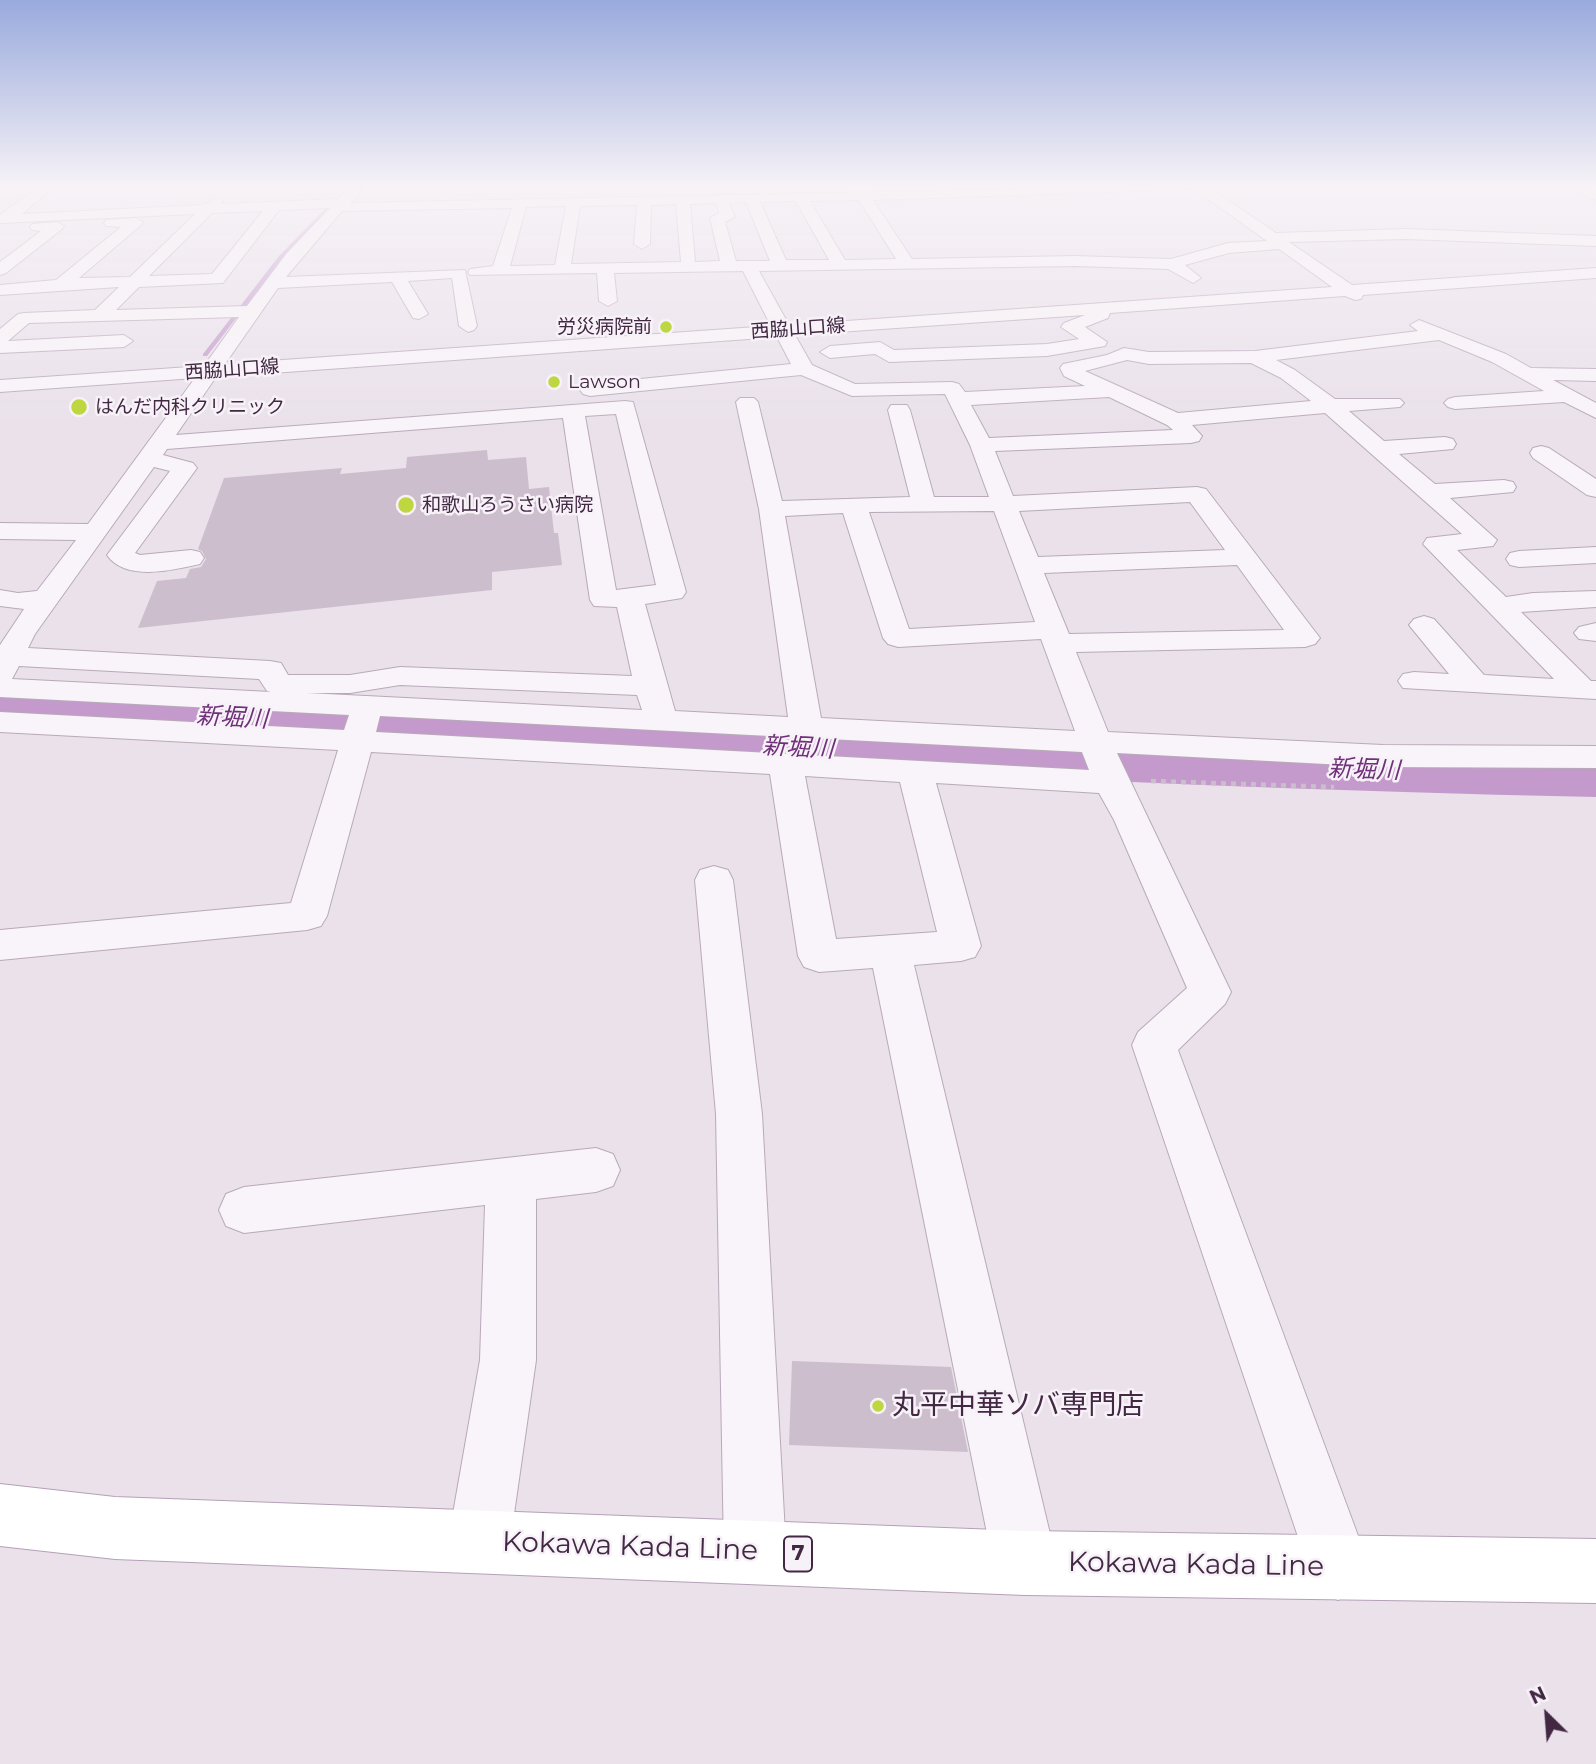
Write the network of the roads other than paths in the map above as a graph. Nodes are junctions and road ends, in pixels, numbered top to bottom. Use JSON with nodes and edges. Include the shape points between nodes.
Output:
{"nodes":[{"id":1,"x":82,"y":267,"type":"edge"},
{"id":2,"x":148,"y":267,"type":"edge"},
{"id":3,"x":226,"y":267,"type":"edge"},
{"id":4,"x":285,"y":267,"type":"edge"},
{"id":5,"x":501,"y":267,"type":"edge"},
{"id":6,"x":658,"y":267,"type":"edge"},
{"id":7,"x":894,"y":267,"type":"edge"},
{"id":8,"x":905,"y":267,"type":"edge"},
{"id":9,"x":1002,"y":267,"type":"edge"},
{"id":10,"x":1177,"y":267,"type":"edge"},
{"id":11,"x":1315,"y":267,"type":"edge"},
{"id":12,"x":605,"y":268,"type":"junction"},
{"id":13,"x":562,"y":270,"type":"joint"},
{"id":14,"x":500,"y":271,"type":"junction"},
{"id":15,"x":751,"y":271,"type":"dead end"},
{"id":16,"x":908,"y":272,"type":"junction"},
{"id":17,"x":459,"y":273,"type":"junction"},
{"id":18,"x":1592,"y":274,"type":"edge"},
{"id":19,"x":397,"y":276,"type":"junction"},
{"id":20,"x":217,"y":279,"type":"junction"},
{"id":21,"x":133,"y":282,"type":"junction"},
{"id":22,"x":273,"y":283,"type":"junction"},
{"id":23,"x":62,"y":284,"type":"junction"},
{"id":24,"x":1343,"y":287,"type":"junction"},
{"id":25,"x":0,"y":290,"type":"edge"},
{"id":26,"x":612,"y":292,"type":"dead end"},
{"id":27,"x":1216,"y":296,"type":"junction"},
{"id":28,"x":1102,"y":304,"type":"junction"},
{"id":29,"x":1382,"y":310,"type":"dead end"},
{"id":30,"x":248,"y":311,"type":"junction"},
{"id":31,"x":189,"y":313,"type":"junction"},
{"id":32,"x":419,"y":314,"type":"dead end"},
{"id":33,"x":100,"y":316,"type":"junction"},
{"id":34,"x":1406,"y":320,"type":"dead end"},
{"id":35,"x":1184,"y":323,"type":"dead end"},
{"id":36,"x":468,"y":326,"type":"dead end"},
{"id":37,"x":782,"y":327,"type":"junction"},
{"id":38,"x":1441,"y":334,"type":"junction"},
{"id":39,"x":0,"y":338,"type":"edge"},
{"id":40,"x":138,"y":341,"type":"dead end"},
{"id":41,"x":1098,"y":342,"type":"junction"},
{"id":42,"x":1149,"y":342,"type":"dead end"},
{"id":43,"x":0,"y":346,"type":"edge"},
{"id":44,"x":1472,"y":346,"type":"junction"},
{"id":45,"x":1124,"y":354,"type":"junction"},
{"id":46,"x":801,"y":362,"type":"junction"},
{"id":47,"x":212,"y":367,"type":"junction"},
{"id":48,"x":1252,"y":367,"type":"junction"},
{"id":49,"x":1284,"y":372,"type":"junction"},
{"id":50,"x":1527,"y":373,"type":"junction"},
{"id":51,"x":1596,"y":375,"type":"edge"},
{"id":52,"x":0,"y":378,"type":"edge"},
{"id":53,"x":0,"y":386,"type":"edge"},
{"id":54,"x":1145,"y":386,"type":"dead end"},
{"id":55,"x":1113,"y":391,"type":"junction"},
{"id":56,"x":553,"y":393,"type":"dead end"},
{"id":57,"x":1567,"y":396,"type":"junction"},
{"id":58,"x":958,"y":399,"type":"junction"},
{"id":59,"x":747,"y":402,"type":"dead end"},
{"id":60,"x":1392,"y":403,"type":"dead end"},
{"id":61,"x":1455,"y":403,"type":"dead end"},
{"id":62,"x":1330,"y":406,"type":"junction"},
{"id":63,"x":900,"y":410,"type":"dead end"},
{"id":64,"x":573,"y":411,"type":"junction"},
{"id":65,"x":1596,"y":412,"type":"edge"},
{"id":66,"x":1175,"y":419,"type":"junction"},
{"id":67,"x":1445,"y":444,"type":"dead end"},
{"id":68,"x":981,"y":445,"type":"junction"},
{"id":69,"x":1378,"y":448,"type":"junction"},
{"id":70,"x":154,"y":450,"type":"junction"},
{"id":71,"x":1541,"y":453,"type":"dead end"},
{"id":72,"x":1504,"y":487,"type":"dead end"},
{"id":73,"x":1596,"y":490,"type":"edge"},
{"id":74,"x":1429,"y":492,"type":"junction"},
{"id":75,"x":924,"y":504,"type":"junction"},
{"id":76,"x":1004,"y":504,"type":"junction"},
{"id":77,"x":857,"y":505,"type":"junction"},
{"id":78,"x":771,"y":509,"type":"junction"},
{"id":79,"x":0,"y":531,"type":"edge"},
{"id":80,"x":95,"y":532,"type":"junction"},
{"id":81,"x":1596,"y":555,"type":"edge"},
{"id":82,"x":1244,"y":557,"type":"junction"},
{"id":83,"x":191,"y":558,"type":"dead end"},
{"id":84,"x":1519,"y":559,"type":"dead end"},
{"id":85,"x":1028,"y":566,"type":"junction"},
{"id":86,"x":0,"y":598,"type":"edge"},
{"id":87,"x":46,"y":599,"type":"junction"},
{"id":88,"x":617,"y":599,"type":"junction"},
{"id":89,"x":1596,"y":599,"type":"edge"},
{"id":90,"x":1499,"y":607,"type":"junction"},
{"id":91,"x":1424,"y":625,"type":"dead end"},
{"id":92,"x":1055,"y":637,"type":"junction"},
{"id":93,"x":4,"y":666,"type":"edge"},
{"id":94,"x":1414,"y":681,"type":"dead end"},
{"id":95,"x":1475,"y":684,"type":"junction"},
{"id":96,"x":650,"y":687,"type":"junction"},
{"id":97,"x":0,"y":688,"type":"edge"},
{"id":98,"x":1589,"y":690,"type":"edge"},
{"id":99,"x":0,"y":722,"type":"edge"},
{"id":100,"x":662,"y":722,"type":"junction"},
{"id":101,"x":362,"y":724,"type":"junction"},
{"id":102,"x":796,"y":746,"type":"junction"},
{"id":103,"x":1596,"y":757,"type":"edge"},
{"id":104,"x":1104,"y":763,"type":"junction"},
{"id":105,"x":915,"y":771,"type":"junction"},
{"id":106,"x":715,"y":880,"type":"dead end"},
{"id":107,"x":0,"y":945,"type":"edge"},
{"id":108,"x":890,"y":951,"type":"junction"},
{"id":109,"x":596,"y":1170,"type":"dead end"},
{"id":110,"x":511,"y":1179,"type":"junction"},
{"id":111,"x":244,"y":1210,"type":"dead end"},
{"id":112,"x":0,"y":1515,"type":"edge"},
{"id":113,"x":479,"y":1542,"type":"junction"},
{"id":114,"x":755,"y":1552,"type":"junction"},
{"id":115,"x":1025,"y":1563,"type":"junction"},
{"id":116,"x":1338,"y":1567,"type":"junction"},
{"id":117,"x":1596,"y":1571,"type":"edge"}],
"edges":[{"from":1,"to":23,"type":"street"},
{"from":2,"to":21,"type":"street"},
{"from":3,"to":20,"type":"street"},
{"from":4,"to":22,"type":"street"},
{"from":5,"to":14,"type":"street"},
{"from":6,"to":12,"type":"street"},
{"from":7,"to":16,"type":"street"},
{"from":8,"to":16,"type":"street"},
{"from":9,"to":16,"type":"street"},
{"from":10,"to":27,"type":"street"},
{"from":11,"to":24,"type":"street"},
{"from":12,"to":13,"type":"street"},
{"from":12,"to":26,"type":"street"},
{"from":13,"to":14,"type":"street","via":[[531,277]]},
{"from":14,"to":17,"type":"street"},
{"from":15,"to":37,"type":"street"},
{"from":17,"to":19,"type":"street"},
{"from":17,"to":36,"type":"street"},
{"from":18,"to":24,"type":"street","name":"西脇山口線"},
{"from":19,"to":22,"type":"street"},
{"from":19,"to":32,"type":"street"},
{"from":20,"to":21,"type":"street"},
{"from":20,"to":31,"type":"street"},
{"from":21,"to":23,"type":"street"},
{"from":21,"to":33,"type":"street"},
{"from":22,"to":30,"type":"street"},
{"from":23,"to":25,"type":"street"},
{"from":24,"to":27,"type":"street","name":"西脇山口線"},
{"from":24,"to":29,"type":"street"},
{"from":27,"to":28,"type":"street","name":"西脇山口線"},
{"from":27,"to":35,"type":"street","via":[[1216,306]]},
{"from":28,"to":37,"type":"street","name":"西脇山口線"},
{"from":28,"to":41,"type":"street","via":[[1106,312],[1070,327]]},
{"from":30,"to":31,"type":"street"},
{"from":30,"to":47,"type":"street","via":[[222,337]]},
{"from":31,"to":33,"type":"street"},
{"from":33,"to":39,"type":"street","via":[[24,318]]},
{"from":34,"to":38,"type":"street"},
{"from":37,"to":46,"type":"street"},
{"from":37,"to":47,"type":"street","name":"西脇山口線"},
{"from":38,"to":44,"type":"street"},
{"from":38,"to":48,"type":"street"},
{"from":40,"to":43,"type":"street"},
{"from":41,"to":45,"type":"street"},
{"from":41,"to":46,"type":"street","via":[[1047,350],[888,356],[880,348]]},
{"from":42,"to":45,"type":"street"},
{"from":44,"to":49,"type":"street"},
{"from":44,"to":50,"type":"street"},
{"from":45,"to":48,"type":"street"},
{"from":45,"to":55,"type":"street","via":[[1070,368]]},
{"from":46,"to":56,"type":"street","via":[[690,378],[690,382]]},
{"from":46,"to":58,"type":"street","via":[[852,390],[952,388]]},
{"from":47,"to":52,"type":"street","name":"西脇山口線"},
{"from":47,"to":53,"type":"street","name":"西脇山口線"},
{"from":47,"to":70,"type":"street"},
{"from":48,"to":49,"type":"street"},
{"from":49,"to":62,"type":"street"},
{"from":50,"to":51,"type":"street"},
{"from":50,"to":57,"type":"street"},
{"from":54,"to":55,"type":"street"},
{"from":55,"to":58,"type":"street"},
{"from":55,"to":66,"type":"street"},
{"from":57,"to":61,"type":"street"},
{"from":57,"to":65,"type":"street"},
{"from":58,"to":68,"type":"street"},
{"from":59,"to":78,"type":"street"},
{"from":60,"to":62,"type":"street"},
{"from":62,"to":66,"type":"street"},
{"from":62,"to":69,"type":"street"},
{"from":63,"to":75,"type":"street"},
{"from":64,"to":70,"type":"street","via":[[521,415],[522,432],[411,441],[413,423]]},
{"from":64,"to":88,"type":"street"},
{"from":64,"to":88,"type":"street","via":[[625,407],[672,592]]},
{"from":66,"to":68,"type":"street","via":[[1191,436]]},
{"from":67,"to":69,"type":"street"},
{"from":68,"to":76,"type":"street"},
{"from":69,"to":74,"type":"street"},
{"from":70,"to":80,"type":"street"},
{"from":70,"to":83,"type":"street","via":[[185,468],[120,555],[136,564]]},
{"from":71,"to":73,"type":"street"},
{"from":72,"to":74,"type":"street"},
{"from":74,"to":90,"type":"street","via":[[1484,540],[1436,544]]},
{"from":75,"to":76,"type":"street"},
{"from":75,"to":77,"type":"street"},
{"from":76,"to":82,"type":"street","via":[[1197,494]]},
{"from":76,"to":85,"type":"street"},
{"from":77,"to":78,"type":"street"},
{"from":77,"to":92,"type":"street","via":[[898,638]]},
{"from":78,"to":102,"type":"street"},
{"from":79,"to":80,"type":"street"},
{"from":80,"to":87,"type":"street"},
{"from":81,"to":84,"type":"street"},
{"from":82,"to":85,"type":"street"},
{"from":82,"to":92,"type":"street","via":[[1305,639]]},
{"from":85,"to":92,"type":"street"},
{"from":86,"to":87,"type":"street"},
{"from":87,"to":93,"type":"street"},
{"from":88,"to":96,"type":"street"},
{"from":89,"to":90,"type":"street"},
{"from":90,"to":98,"type":"street"},
{"from":91,"to":95,"type":"street"},
{"from":92,"to":104,"type":"street"},
{"from":93,"to":96,"type":"street","via":[[58,657],[270,670],[278,684],[350,684],[400,676]]},
{"from":94,"to":95,"type":"street"},
{"from":95,"to":98,"type":"street"},
{"from":96,"to":100,"type":"street"},
{"from":97,"to":101,"type":"street"},
{"from":99,"to":101,"type":"street"},
{"from":100,"to":101,"type":"street"},
{"from":100,"to":102,"type":"street"},
{"from":101,"to":102,"type":"street"},
{"from":101,"to":107,"type":"street","via":[[307,916]]},
{"from":102,"to":104,"type":"street"},
{"from":102,"to":105,"type":"street"},
{"from":102,"to":108,"type":"street","via":[[819,956]]},
{"from":103,"to":104,"type":"street","via":[[1383,756]]},
{"from":104,"to":105,"type":"street"},
{"from":104,"to":116,"type":"street","via":[[1210,992],[1154,1045]]},
{"from":105,"to":108,"type":"street","via":[[961,946]]},
{"from":106,"to":114,"type":"street","via":[[738,1114]]},
{"from":108,"to":115,"type":"street"},
{"from":109,"to":110,"type":"street"},
{"from":110,"to":111,"type":"street"},
{"from":110,"to":113,"type":"street","via":[[508,1360]]},
{"from":112,"to":113,"type":"main road","name":"Kokawa Kada Line","number":"7","via":[[114,1528]]},
{"from":113,"to":114,"type":"main road","name":"Kokawa Kada Line","number":"7"},
{"from":114,"to":115,"type":"main road","name":"Kokawa Kada Line","number":"7"},
{"from":115,"to":116,"type":"main road","name":"Kokawa Kada Line","number":"7"},
{"from":116,"to":117,"type":"main road","name":"Kokawa Kada Line","number":"7"}]}
